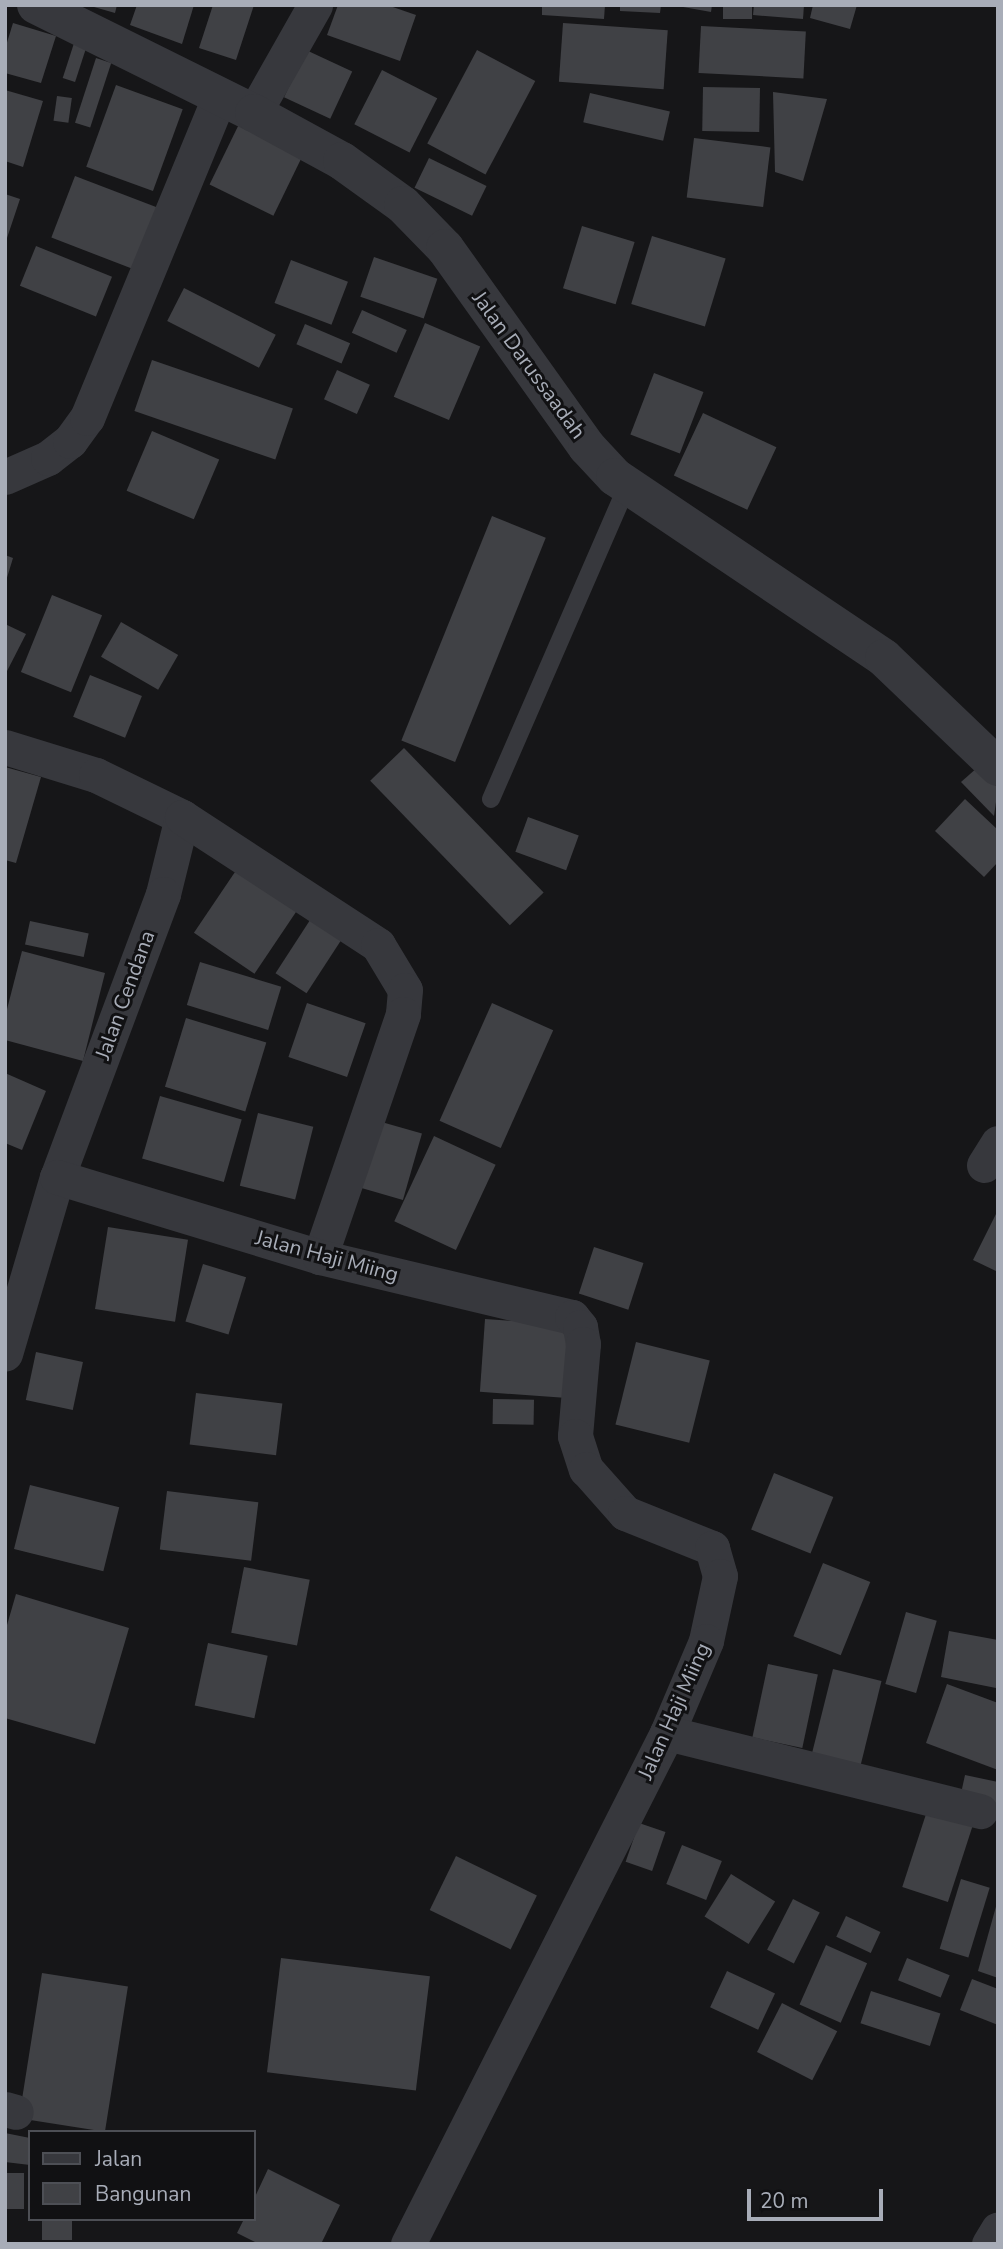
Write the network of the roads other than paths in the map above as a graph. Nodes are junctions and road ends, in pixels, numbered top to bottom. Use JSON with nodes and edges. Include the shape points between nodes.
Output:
{"nodes":[{"id":1,"x":36,"y":5,"type":"edge"},
{"id":2,"x":315,"y":5,"type":"edge"},
{"id":3,"x":220,"y":95,"type":"junction"},
{"id":4,"x":254,"y":113,"type":"junction"},
{"id":5,"x":5,"y":477,"type":"edge"},
{"id":6,"x":626,"y":486,"type":"junction"},
{"id":7,"x":5,"y":747,"type":"edge"},
{"id":8,"x":998,"y":767,"type":"edge"},
{"id":9,"x":491,"y":799,"type":"dead end"},
{"id":10,"x":182,"y":817,"type":"junction"},
{"id":11,"x":57,"y":1177,"type":"junction"},
{"id":12,"x":320,"y":1257,"type":"junction"},
{"id":13,"x":5,"y":1354,"type":"edge"},
{"id":14,"x":667,"y":1733,"type":"junction"},
{"id":15,"x":980,"y":1811,"type":"dead end"},
{"id":16,"x":998,"y":2230,"type":"edge"},
{"id":17,"x":408,"y":2244,"type":"edge"},
{"id":18,"x":989,"y":2244,"type":"edge"}],
"edges":[{"from":1,"to":3,"type":"street","name":"Jalan Darussaadah"},
{"from":2,"to":4,"type":"street"},
{"from":3,"to":4,"type":"street","name":"Jalan Darussaadah"},
{"from":3,"to":5,"type":"street","via":[[87,418],[70,441],[48,458]]},
{"from":4,"to":6,"type":"street","name":"Jalan Darussaadah","via":[[342,161],[403,205],[444,248],[587,447]]},
{"from":6,"to":8,"type":"street","name":"Jalan Darussaadah","via":[[884,658]]},
{"from":6,"to":9,"type":"lane"},
{"from":7,"to":10,"type":"street","via":[[96,775]]},
{"from":10,"to":11,"type":"street","name":"Jalan Cendana","via":[[163,894]]},
{"from":10,"to":12,"type":"street","via":[[378,945],[405,990],[403,1014]]},
{"from":11,"to":12,"type":"street","name":"Jalan Haji Miing"},
{"from":11,"to":13,"type":"street","name":"Jalan Cendana"},
{"from":12,"to":14,"type":"street","name":"Jalan Haji Miing","via":[[572,1317],[580,1327],[583,1344],[575,1436],[586,1469],[625,1513],[712,1548],[720,1576],[706,1642]]},
{"from":14,"to":15,"type":"street"},
{"from":14,"to":17,"type":"street","name":"Jalan Haji Miing"},
{"from":16,"to":18,"type":"street"}]}
